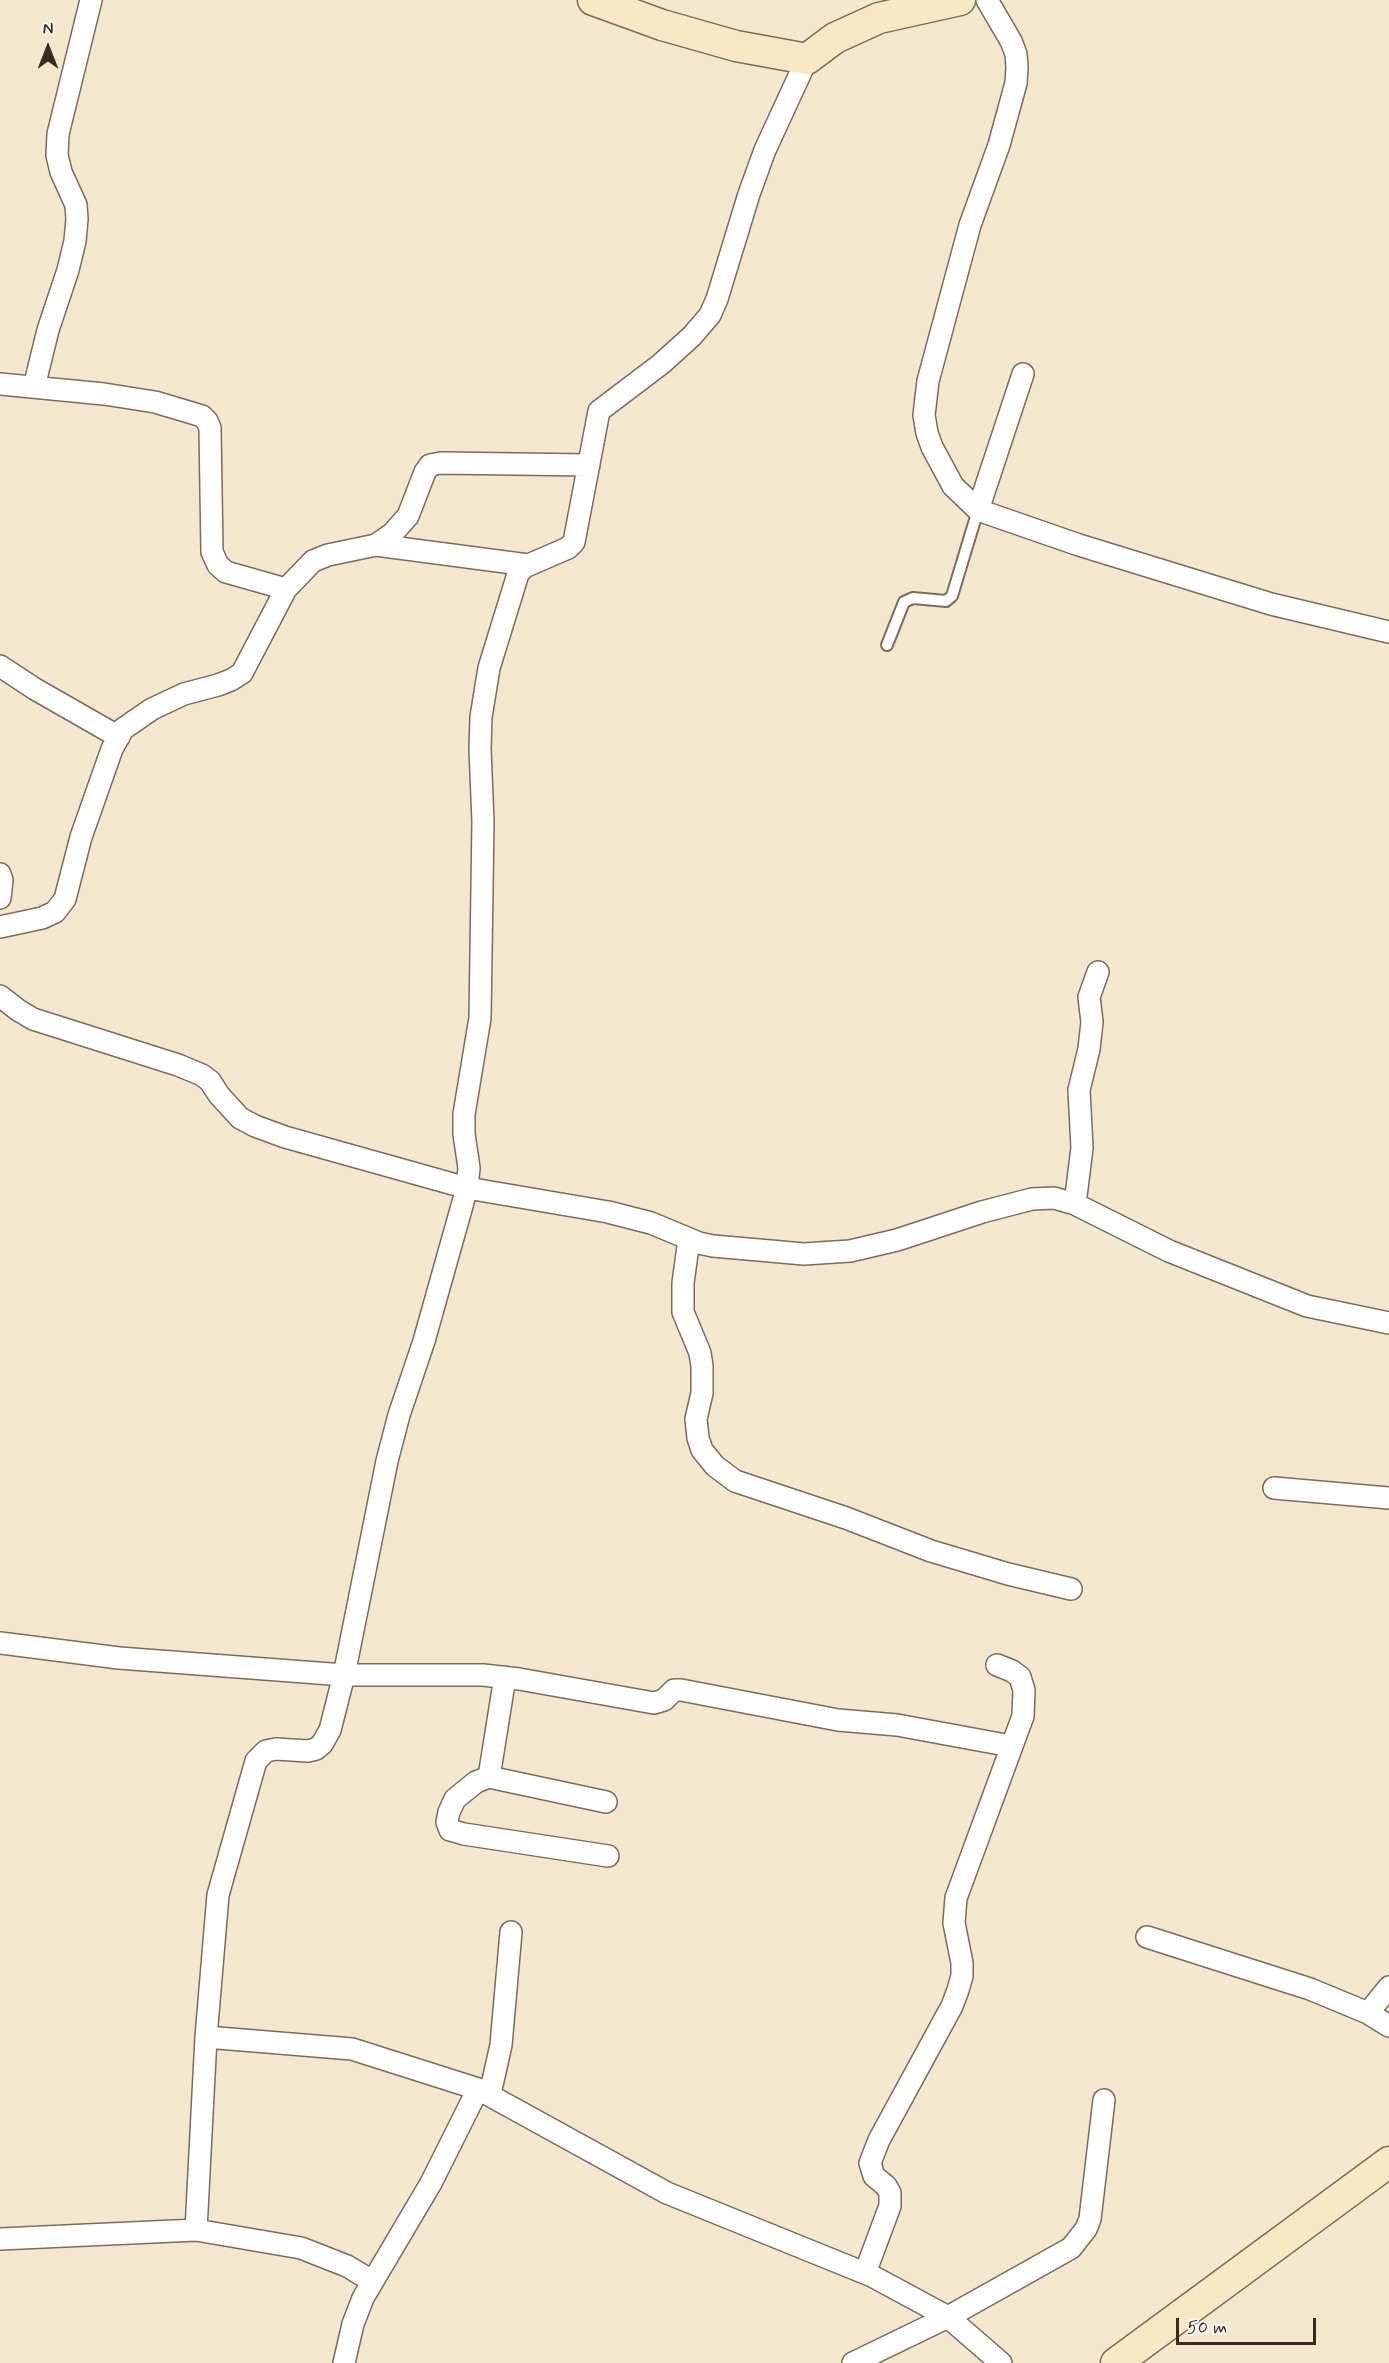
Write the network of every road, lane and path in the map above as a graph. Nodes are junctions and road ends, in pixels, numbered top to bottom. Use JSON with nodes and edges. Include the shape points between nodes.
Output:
{"nodes":[{"id":1,"x":91,"y":0,"type":"edge"},
{"id":2,"x":592,"y":0,"type":"edge"},
{"id":3,"x":960,"y":0,"type":"edge"},
{"id":4,"x":987,"y":0,"type":"edge"},
{"id":5,"x":807,"y":59,"type":"junction"},
{"id":6,"x":1023,"y":374,"type":"dead end"},
{"id":7,"x":0,"y":384,"type":"edge"},
{"id":8,"x":34,"y":387,"type":"junction"},
{"id":9,"x":589,"y":465,"type":"junction"},
{"id":10,"x":978,"y":510,"type":"junction"},
{"id":11,"x":376,"y":545,"type":"junction"},
{"id":12,"x":528,"y":565,"type":"junction"},
{"id":13,"x":286,"y":589,"type":"junction"},
{"id":14,"x":1389,"y":632,"type":"edge"},
{"id":15,"x":887,"y":645,"type":"dead end"},
{"id":16,"x":0,"y":666,"type":"edge"},
{"id":17,"x":119,"y":737,"type":"junction"},
{"id":18,"x":0,"y":874,"type":"edge"},
{"id":19,"x":0,"y":898,"type":"edge"},
{"id":20,"x":0,"y":927,"type":"edge"},
{"id":21,"x":1098,"y":972,"type":"dead end"},
{"id":22,"x":0,"y":996,"type":"edge"},
{"id":23,"x":467,"y":1188,"type":"junction"},
{"id":24,"x":1075,"y":1204,"type":"junction"},
{"id":25,"x":689,"y":1239,"type":"junction"},
{"id":26,"x":1389,"y":1323,"type":"edge"},
{"id":27,"x":1274,"y":1488,"type":"dead end"},
{"id":28,"x":1389,"y":1498,"type":"edge"},
{"id":29,"x":1071,"y":1589,"type":"dead end"},
{"id":30,"x":0,"y":1643,"type":"edge"},
{"id":31,"x":997,"y":1665,"type":"dead end"},
{"id":32,"x":344,"y":1675,"type":"junction"},
{"id":33,"x":505,"y":1677,"type":"junction"},
{"id":34,"x":1011,"y":1746,"type":"junction"},
{"id":35,"x":489,"y":1777,"type":"junction"},
{"id":36,"x":606,"y":1802,"type":"dead end"},
{"id":37,"x":608,"y":1856,"type":"dead end"},
{"id":38,"x":511,"y":1932,"type":"dead end"},
{"id":39,"x":1147,"y":1936,"type":"dead end"},
{"id":40,"x":1389,"y":1987,"type":"edge"},
{"id":41,"x":1368,"y":2013,"type":"junction"},
{"id":42,"x":1389,"y":2026,"type":"edge"},
{"id":43,"x":206,"y":2037,"type":"junction"},
{"id":44,"x":484,"y":2092,"type":"junction"},
{"id":45,"x":1104,"y":2100,"type":"dead end"},
{"id":46,"x":1389,"y":2162,"type":"edge"},
{"id":47,"x":196,"y":2230,"type":"junction"},
{"id":48,"x":0,"y":2239,"type":"edge"},
{"id":49,"x":865,"y":2273,"type":"junction"},
{"id":50,"x":372,"y":2281,"type":"junction"},
{"id":51,"x":948,"y":2317,"type":"junction"},
{"id":52,"x":344,"y":2363,"type":"edge"},
{"id":53,"x":853,"y":2363,"type":"edge"},
{"id":54,"x":1001,"y":2363,"type":"edge"},
{"id":55,"x":1116,"y":2363,"type":"edge"}],
"edges":[{"from":1,"to":8,"type":"street","via":[[58,134],[61,172],[76,205],[75,241]]},
{"from":2,"to":5,"type":"street","via":[[736,46]]},
{"from":3,"to":5,"type":"street","via":[[879,18],[835,38]]},
{"from":4,"to":10,"type":"street","via":[[1016,54],[1016,83],[970,225],[928,381],[924,415],[932,447],[953,486]]},
{"from":5,"to":9,"type":"street","via":[[765,150],[710,315],[661,364],[599,411]]},
{"from":6,"to":10,"type":"street"},
{"from":7,"to":8,"type":"street"},
{"from":8,"to":13,"type":"street","via":[[155,402],[202,416],[210,428],[212,552],[218,565],[226,573]]},
{"from":9,"to":11,"type":"street","via":[[430,465],[408,516]]},
{"from":9,"to":12,"type":"street","via":[[574,542]]},
{"from":10,"to":14,"type":"street","via":[[1271,604]]},
{"from":10,"to":15,"type":"lane","via":[[952,596],[946,601],[913,598],[904,602]]},
{"from":11,"to":12,"type":"street"},
{"from":11,"to":13,"type":"street","via":[[313,561]]},
{"from":12,"to":23,"type":"street","via":[[518,574],[489,668],[482,717],[480,1018],[464,1114]]},
{"from":13,"to":17,"type":"street","via":[[242,673],[152,709],[123,729]]},
{"from":16,"to":17,"type":"street"},
{"from":17,"to":20,"type":"street","via":[[81,837],[65,899],[55,912],[42,918]]},
{"from":18,"to":19,"type":"street"},
{"from":21,"to":24,"type":"street","via":[[1089,997],[1092,1022],[1079,1090],[1082,1148]]},
{"from":22,"to":23,"type":"street","via":[[33,1019],[202,1075],[240,1118],[255,1126]]},
{"from":23,"to":25,"type":"street","via":[[608,1212],[651,1223]]},
{"from":23,"to":32,"type":"street","via":[[387,1461]]},
{"from":24,"to":25,"type":"street","via":[[1054,1198],[1032,1198],[897,1240],[825,1254],[713,1246]]},
{"from":24,"to":26,"type":"street","via":[[1168,1251],[1264,1290],[1307,1306]]},
{"from":25,"to":29,"type":"street","via":[[683,1312],[702,1366],[702,1393],[696,1419],[698,1438],[715,1466],[735,1481],[932,1551]]},
{"from":27,"to":28,"type":"street"},
{"from":30,"to":32,"type":"street","via":[[119,1658]]},
{"from":31,"to":34,"type":"street","via":[[1020,1677],[1024,1690],[1023,1716]]},
{"from":32,"to":33,"type":"street"},
{"from":32,"to":43,"type":"street","via":[[330,1730],[322,1744],[308,1751],[266,1751],[255,1761],[218,1895]]},
{"from":33,"to":34,"type":"street","via":[[654,1703],[674,1690],[681,1690],[838,1720],[897,1725]]},
{"from":33,"to":35,"type":"street"},
{"from":34,"to":49,"type":"street","via":[[956,1898],[954,1923],[962,1963],[958,1990],[870,2163],[874,2176],[890,2193],[890,2206]]},
{"from":35,"to":36,"type":"street"},
{"from":35,"to":37,"type":"street","via":[[455,1799],[447,1822],[450,1830]]},
{"from":38,"to":44,"type":"street","via":[[501,2044]]},
{"from":39,"to":41,"type":"street","via":[[1310,1989]]},
{"from":40,"to":41,"type":"street"},
{"from":41,"to":42,"type":"street"},
{"from":43,"to":44,"type":"street","via":[[352,2049]]},
{"from":43,"to":47,"type":"street"},
{"from":44,"to":49,"type":"street","via":[[667,2193]]},
{"from":44,"to":50,"type":"street"},
{"from":45,"to":51,"type":"street","via":[[1090,2219],[1079,2239],[1071,2248]]},
{"from":46,"to":55,"type":"street"},
{"from":47,"to":48,"type":"street"},
{"from":47,"to":50,"type":"street","via":[[301,2248],[347,2266]]},
{"from":49,"to":51,"type":"street"},
{"from":50,"to":52,"type":"street","via":[[354,2324]]},
{"from":51,"to":53,"type":"street"},
{"from":51,"to":54,"type":"street"}]}
